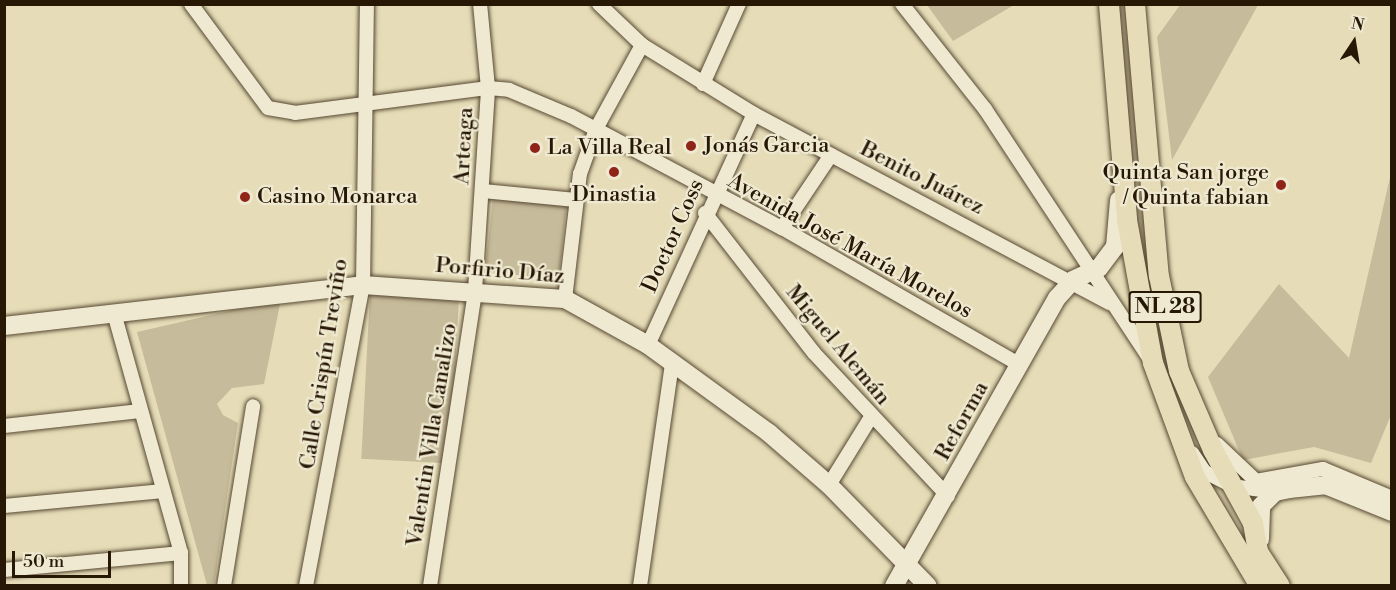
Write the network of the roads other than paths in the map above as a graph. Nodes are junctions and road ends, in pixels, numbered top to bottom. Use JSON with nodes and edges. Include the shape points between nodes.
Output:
{"nodes":[{"id":1,"x":191,"y":4,"type":"edge"},
{"id":2,"x":367,"y":4,"type":"edge"},
{"id":3,"x":480,"y":4,"type":"edge"},
{"id":4,"x":599,"y":4,"type":"edge"},
{"id":5,"x":739,"y":4,"type":"edge"},
{"id":6,"x":902,"y":4,"type":"edge"},
{"id":7,"x":1109,"y":4,"type":"edge"},
{"id":8,"x":1135,"y":4,"type":"edge"},
{"id":9,"x":642,"y":45,"type":"junction"},
{"id":10,"x":703,"y":84,"type":"junction"},
{"id":11,"x":489,"y":88,"type":"junction"},
{"id":12,"x":367,"y":106,"type":"junction"},
{"id":13,"x":754,"y":114,"type":"junction"},
{"id":14,"x":596,"y":129,"type":"junction"},
{"id":15,"x":831,"y":154,"type":"junction"},
{"id":16,"x":1124,"y":180,"type":"junction"},
{"id":17,"x":483,"y":191,"type":"junction"},
{"id":18,"x":714,"y":194,"type":"junction"},
{"id":19,"x":576,"y":200,"type":"junction"},
{"id":20,"x":705,"y":213,"type":"junction"},
{"id":21,"x":782,"y":228,"type":"junction"},
{"id":22,"x":1080,"y":278,"type":"junction"},
{"id":23,"x":363,"y":285,"type":"junction"},
{"id":24,"x":475,"y":291,"type":"junction"},
{"id":25,"x":566,"y":299,"type":"junction"},
{"id":26,"x":114,"y":313,"type":"junction"},
{"id":27,"x":4,"y":326,"type":"edge"},
{"id":28,"x":648,"y":345,"type":"junction"},
{"id":29,"x":672,"y":363,"type":"junction"},
{"id":30,"x":1153,"y":363,"type":"junction"},
{"id":31,"x":1020,"y":364,"type":"junction"},
{"id":32,"x":1165,"y":401,"type":"junction"},
{"id":33,"x":254,"y":406,"type":"dead end"},
{"id":34,"x":140,"y":411,"type":"junction"},
{"id":35,"x":871,"y":417,"type":"junction"},
{"id":36,"x":4,"y":426,"type":"edge"},
{"id":37,"x":1204,"y":430,"type":"junction"},
{"id":38,"x":829,"y":485,"type":"junction"},
{"id":39,"x":1232,"y":486,"type":"junction"},
{"id":40,"x":163,"y":491,"type":"junction"},
{"id":41,"x":1275,"y":492,"type":"junction"},
{"id":42,"x":948,"y":496,"type":"junction"},
{"id":43,"x":1392,"y":498,"type":"edge"},
{"id":44,"x":4,"y":506,"type":"edge"},
{"id":45,"x":1392,"y":513,"type":"edge"},
{"id":46,"x":181,"y":553,"type":"junction"},
{"id":47,"x":1261,"y":555,"type":"junction"},
{"id":48,"x":908,"y":563,"type":"junction"},
{"id":49,"x":4,"y":570,"type":"edge"},
{"id":50,"x":181,"y":585,"type":"edge"},
{"id":51,"x":224,"y":585,"type":"edge"},
{"id":52,"x":306,"y":585,"type":"edge"},
{"id":53,"x":429,"y":585,"type":"edge"},
{"id":54,"x":640,"y":585,"type":"edge"},
{"id":55,"x":894,"y":585,"type":"edge"},
{"id":56,"x":928,"y":585,"type":"edge"},
{"id":57,"x":1260,"y":585,"type":"edge"},
{"id":58,"x":1280,"y":585,"type":"edge"}],
"edges":[{"from":1,"to":12,"type":"street","name":"Avenida José María Morelos","via":[[268,108],[295,113]]},
{"from":2,"to":12,"type":"street","name":"Calle Crispín Treviño"},
{"from":3,"to":11,"type":"street","name":"Arteaga"},
{"from":4,"to":9,"type":"street","name":"Benito Juárez"},
{"from":5,"to":10,"type":"street"},
{"from":6,"to":22,"type":"street","via":[[985,109]]},
{"from":7,"to":16,"type":"main road","number":"NL 28"},
{"from":8,"to":37,"type":"main road","number":"NL 28","via":[[1159,276],[1179,371]]},
{"from":9,"to":10,"type":"street","name":"Benito Juárez"},
{"from":9,"to":14,"type":"street"},
{"from":10,"to":13,"type":"street","name":"Benito Juárez"},
{"from":11,"to":12,"type":"street","name":"Avenida José María Morelos"},
{"from":11,"to":14,"type":"street","name":"Avenida José María Morelos","via":[[509,90]]},
{"from":11,"to":17,"type":"street","name":"Arteaga"},
{"from":12,"to":23,"type":"street","name":"Calle Crispín Treviño"},
{"from":13,"to":15,"type":"street","name":"Benito Juárez"},
{"from":13,"to":18,"type":"street","name":"Doctor Coss"},
{"from":14,"to":18,"type":"street","name":"Avenida José María Morelos"},
{"from":14,"to":19,"type":"street"},
{"from":15,"to":21,"type":"street"},
{"from":15,"to":22,"type":"street","name":"Benito Juárez"},
{"from":16,"to":22,"type":"street","name":"Reforma","via":[[1115,247]]},
{"from":16,"to":30,"type":"main road","number":"NL 28","via":[[1136,287]]},
{"from":17,"to":19,"type":"street"},
{"from":17,"to":24,"type":"street","name":"Arteaga"},
{"from":18,"to":20,"type":"street","name":"Doctor Coss"},
{"from":18,"to":21,"type":"street","name":"Avenida José María Morelos"},
{"from":19,"to":25,"type":"street"},
{"from":20,"to":28,"type":"street","name":"Doctor Coss"},
{"from":20,"to":35,"type":"street","name":"Miguel Alemán"},
{"from":21,"to":31,"type":"street","name":"Avenida José María Morelos"},
{"from":22,"to":30,"type":"street","via":[[1110,303]]},
{"from":22,"to":31,"type":"street","name":"Reforma","via":[[1057,298]]},
{"from":23,"to":24,"type":"street","name":"Porfirio Díaz"},
{"from":23,"to":26,"type":"street","name":"Porfirio Díaz"},
{"from":23,"to":52,"type":"street","name":"Calle Crispín Treviño"},
{"from":24,"to":25,"type":"street","name":"Porfirio Díaz"},
{"from":24,"to":53,"type":"street","name":"Valentin Villa Canalizo"},
{"from":25,"to":28,"type":"street","name":"Porfirio Díaz"},
{"from":26,"to":27,"type":"street","name":"Porfirio Díaz"},
{"from":26,"to":34,"type":"street"},
{"from":28,"to":29,"type":"street","name":"Porfirio Díaz"},
{"from":29,"to":38,"type":"street","name":"Porfirio Díaz"},
{"from":29,"to":54,"type":"street"},
{"from":30,"to":32,"type":"main road","number":"NL 28"},
{"from":31,"to":42,"type":"street","name":"Reforma"},
{"from":32,"to":39,"type":"street","via":[[1200,465]]},
{"from":32,"to":57,"type":"main road","number":"NL 28","via":[[1196,477]]},
{"from":33,"to":51,"type":"street"},
{"from":34,"to":36,"type":"street"},
{"from":34,"to":40,"type":"street"},
{"from":35,"to":38,"type":"street"},
{"from":35,"to":42,"type":"street","name":"Miguel Alemán"},
{"from":37,"to":39,"type":"main road","number":"NL 28"},
{"from":37,"to":43,"type":"street","via":[[1256,481],[1323,470]]},
{"from":38,"to":48,"type":"street","name":"Porfirio Díaz"},
{"from":39,"to":41,"type":"street"},
{"from":39,"to":47,"type":"main road","number":"NL 28","via":[[1253,523]]},
{"from":40,"to":44,"type":"street"},
{"from":40,"to":46,"type":"street"},
{"from":41,"to":45,"type":"street","via":[[1325,485]]},
{"from":41,"to":47,"type":"street","via":[[1261,507]]},
{"from":42,"to":48,"type":"street","name":"Reforma"},
{"from":46,"to":49,"type":"street"},
{"from":46,"to":50,"type":"street"},
{"from":47,"to":58,"type":"main road","number":"NL 28"},
{"from":48,"to":55,"type":"street","name":"Reforma"},
{"from":48,"to":56,"type":"street","name":"Porfirio Díaz"}]}
